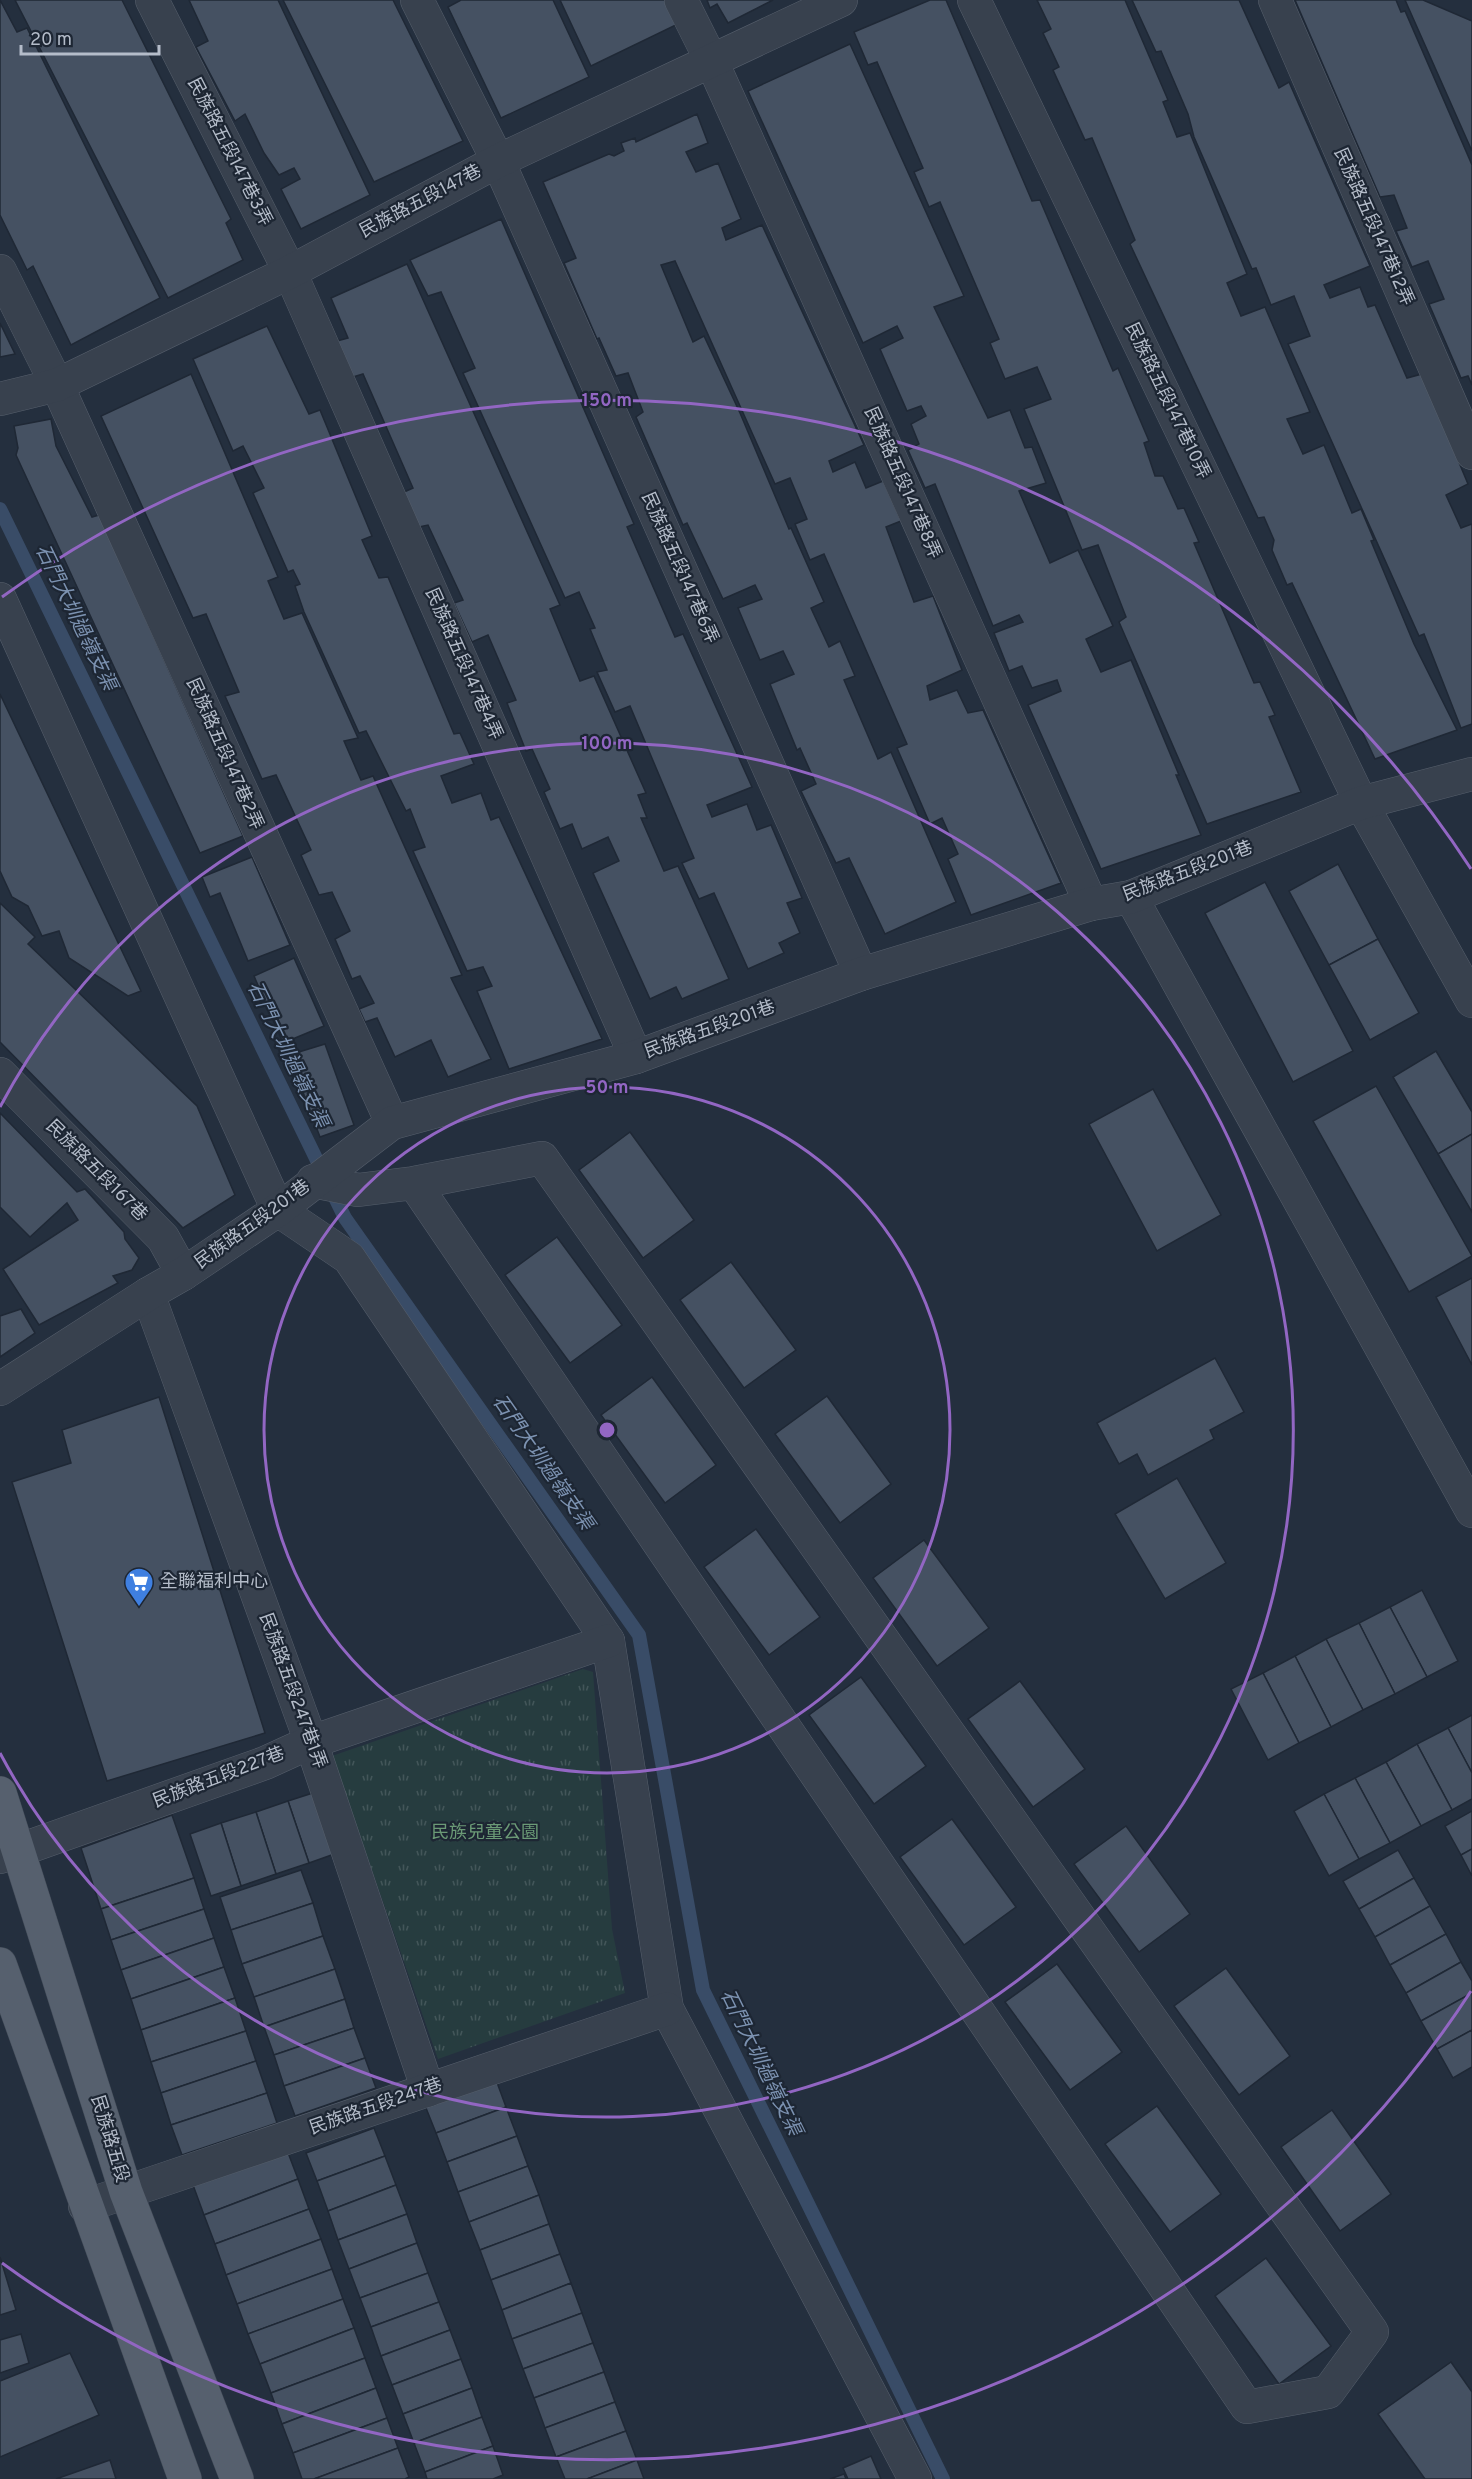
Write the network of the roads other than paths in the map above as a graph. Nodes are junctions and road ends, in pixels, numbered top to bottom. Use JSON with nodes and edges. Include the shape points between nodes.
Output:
{"nodes":[{"id":1,"x":152,"y":0,"type":"edge"},
{"id":2,"x":417,"y":0,"type":"edge"},
{"id":3,"x":681,"y":0,"type":"edge"},
{"id":4,"x":841,"y":0,"type":"edge"},
{"id":5,"x":974,"y":0,"type":"edge"},
{"id":6,"x":1275,"y":0,"type":"edge"},
{"id":7,"x":712,"y":62,"type":"junction"},
{"id":8,"x":498,"y":161,"type":"junction"},
{"id":9,"x":0,"y":271,"type":"edge"},
{"id":10,"x":290,"y":272,"type":"junction"},
{"id":11,"x":57,"y":385,"type":"junction"},
{"id":12,"x":0,"y":399,"type":"edge"},
{"id":13,"x":1472,"y":453,"type":"edge"},
{"id":14,"x":0,"y":599,"type":"edge"},
{"id":15,"x":1472,"y":774,"type":"edge"},
{"id":16,"x":1361,"y":803,"type":"junction"},
{"id":17,"x":1131,"y":897,"type":"junction"},
{"id":18,"x":1092,"y":904,"type":"junction"},
{"id":19,"x":861,"y":974,"type":"junction"},
{"id":20,"x":1472,"y":1001,"type":"edge"},
{"id":21,"x":636,"y":1057,"type":"junction"},
{"id":22,"x":0,"y":1074,"type":"edge"},
{"id":23,"x":392,"y":1123,"type":"junction"},
{"id":24,"x":313,"y":1182,"type":"junction"},
{"id":25,"x":414,"y":1183,"type":"junction"},
{"id":26,"x":278,"y":1210,"type":"junction"},
{"id":27,"x":183,"y":1274,"type":"junction"},
{"id":28,"x":148,"y":1294,"type":"junction"},
{"id":29,"x":0,"y":1389,"type":"edge"},
{"id":30,"x":1472,"y":1511,"type":"edge"},
{"id":31,"x":608,"y":1641,"type":"junction"},
{"id":32,"x":311,"y":1742,"type":"junction"},
{"id":33,"x":0,"y":1793,"type":"edge"},
{"id":34,"x":10,"y":1854,"type":"edge"},
{"id":35,"x":0,"y":1964,"type":"edge"},
{"id":36,"x":667,"y":2009,"type":"junction"},
{"id":37,"x":428,"y":2090,"type":"junction"},
{"id":38,"x":126,"y":2192,"type":"junction"},
{"id":39,"x":85,"y":2206,"type":"junction"},
{"id":40,"x":184,"y":2479,"type":"edge"},
{"id":41,"x":237,"y":2479,"type":"edge"},
{"id":42,"x":915,"y":2479,"type":"edge"}],
"edges":[{"from":1,"to":10,"type":"lane","name":"民族路五段147巷3弄"},
{"from":2,"to":8,"type":"lane","name":"民族路五段147巷6弄"},
{"from":3,"to":7,"type":"lane","name":"民族路五段147巷8弄"},
{"from":4,"to":7,"type":"lane","name":"民族路五段147巷"},
{"from":5,"to":16,"type":"lane","name":"民族路五段147巷10弄"},
{"from":6,"to":13,"type":"lane","name":"民族路五段147巷12弄"},
{"from":7,"to":8,"type":"lane","name":"民族路五段147巷"},
{"from":7,"to":18,"type":"lane","name":"民族路五段147巷8弄"},
{"from":8,"to":10,"type":"lane","name":"民族路五段147巷"},
{"from":8,"to":19,"type":"lane","name":"民族路五段147巷6弄"},
{"from":9,"to":11,"type":"lane","name":"民族路五段147巷2弄"},
{"from":10,"to":11,"type":"lane","name":"民族路五段147巷"},
{"from":10,"to":21,"type":"lane","name":"民族路五段147巷4弄"},
{"from":11,"to":12,"type":"lane","name":"民族路五段147巷"},
{"from":11,"to":23,"type":"lane","name":"民族路五段147巷2弄"},
{"from":14,"to":26,"type":"lane"},
{"from":15,"to":16,"type":"lane","name":"民族路五段201巷"},
{"from":16,"to":17,"type":"lane","name":"民族路五段201巷"},
{"from":16,"to":20,"type":"lane","name":"民族路五段147巷10弄"},
{"from":17,"to":18,"type":"lane","name":"民族路五段201巷"},
{"from":17,"to":30,"type":"lane"},
{"from":18,"to":19,"type":"lane","name":"民族路五段201巷"},
{"from":19,"to":21,"type":"lane","name":"民族路五段201巷"},
{"from":21,"to":23,"type":"lane","name":"民族路五段201巷"},
{"from":22,"to":27,"type":"lane","name":"民族路五段167巷","via":[[163,1238]]},
{"from":23,"to":24,"type":"lane","name":"民族路五段201巷"},
{"from":24,"to":25,"type":"lane","via":[[358,1190]]},
{"from":24,"to":26,"type":"lane","name":"民族路五段201巷"},
{"from":25,"to":25,"type":"lane","via":[[542,1158],[1372,2332],[1328,2392],[1247,2407]]},
{"from":26,"to":27,"type":"lane","name":"民族路五段201巷"},
{"from":26,"to":31,"type":"lane","via":[[349,1258]]},
{"from":27,"to":28,"type":"lane","name":"民族路五段201巷"},
{"from":28,"to":29,"type":"lane","name":"民族路五段201巷"},
{"from":28,"to":32,"type":"lane","name":"民族路五段247巷1弄"},
{"from":31,"to":32,"type":"lane","name":"民族路五段227巷"},
{"from":31,"to":36,"type":"lane"},
{"from":32,"to":34,"type":"lane","name":"民族路五段227巷","via":[[265,1763]]},
{"from":32,"to":37,"type":"lane","name":"民族路五段247巷1弄"},
{"from":33,"to":34,"type":"main road","name":"民族路五段"},
{"from":34,"to":38,"type":"main road","name":"民族路五段"},
{"from":35,"to":39,"type":"main road"},
{"from":36,"to":37,"type":"lane","name":"民族路五段247巷"},
{"from":36,"to":42,"type":"lane"},
{"from":37,"to":38,"type":"lane","name":"民族路五段247巷"},
{"from":38,"to":39,"type":"lane","name":"民族路五段247巷"},
{"from":38,"to":41,"type":"main road","name":"民族路五段"},
{"from":39,"to":40,"type":"main road"}]}
